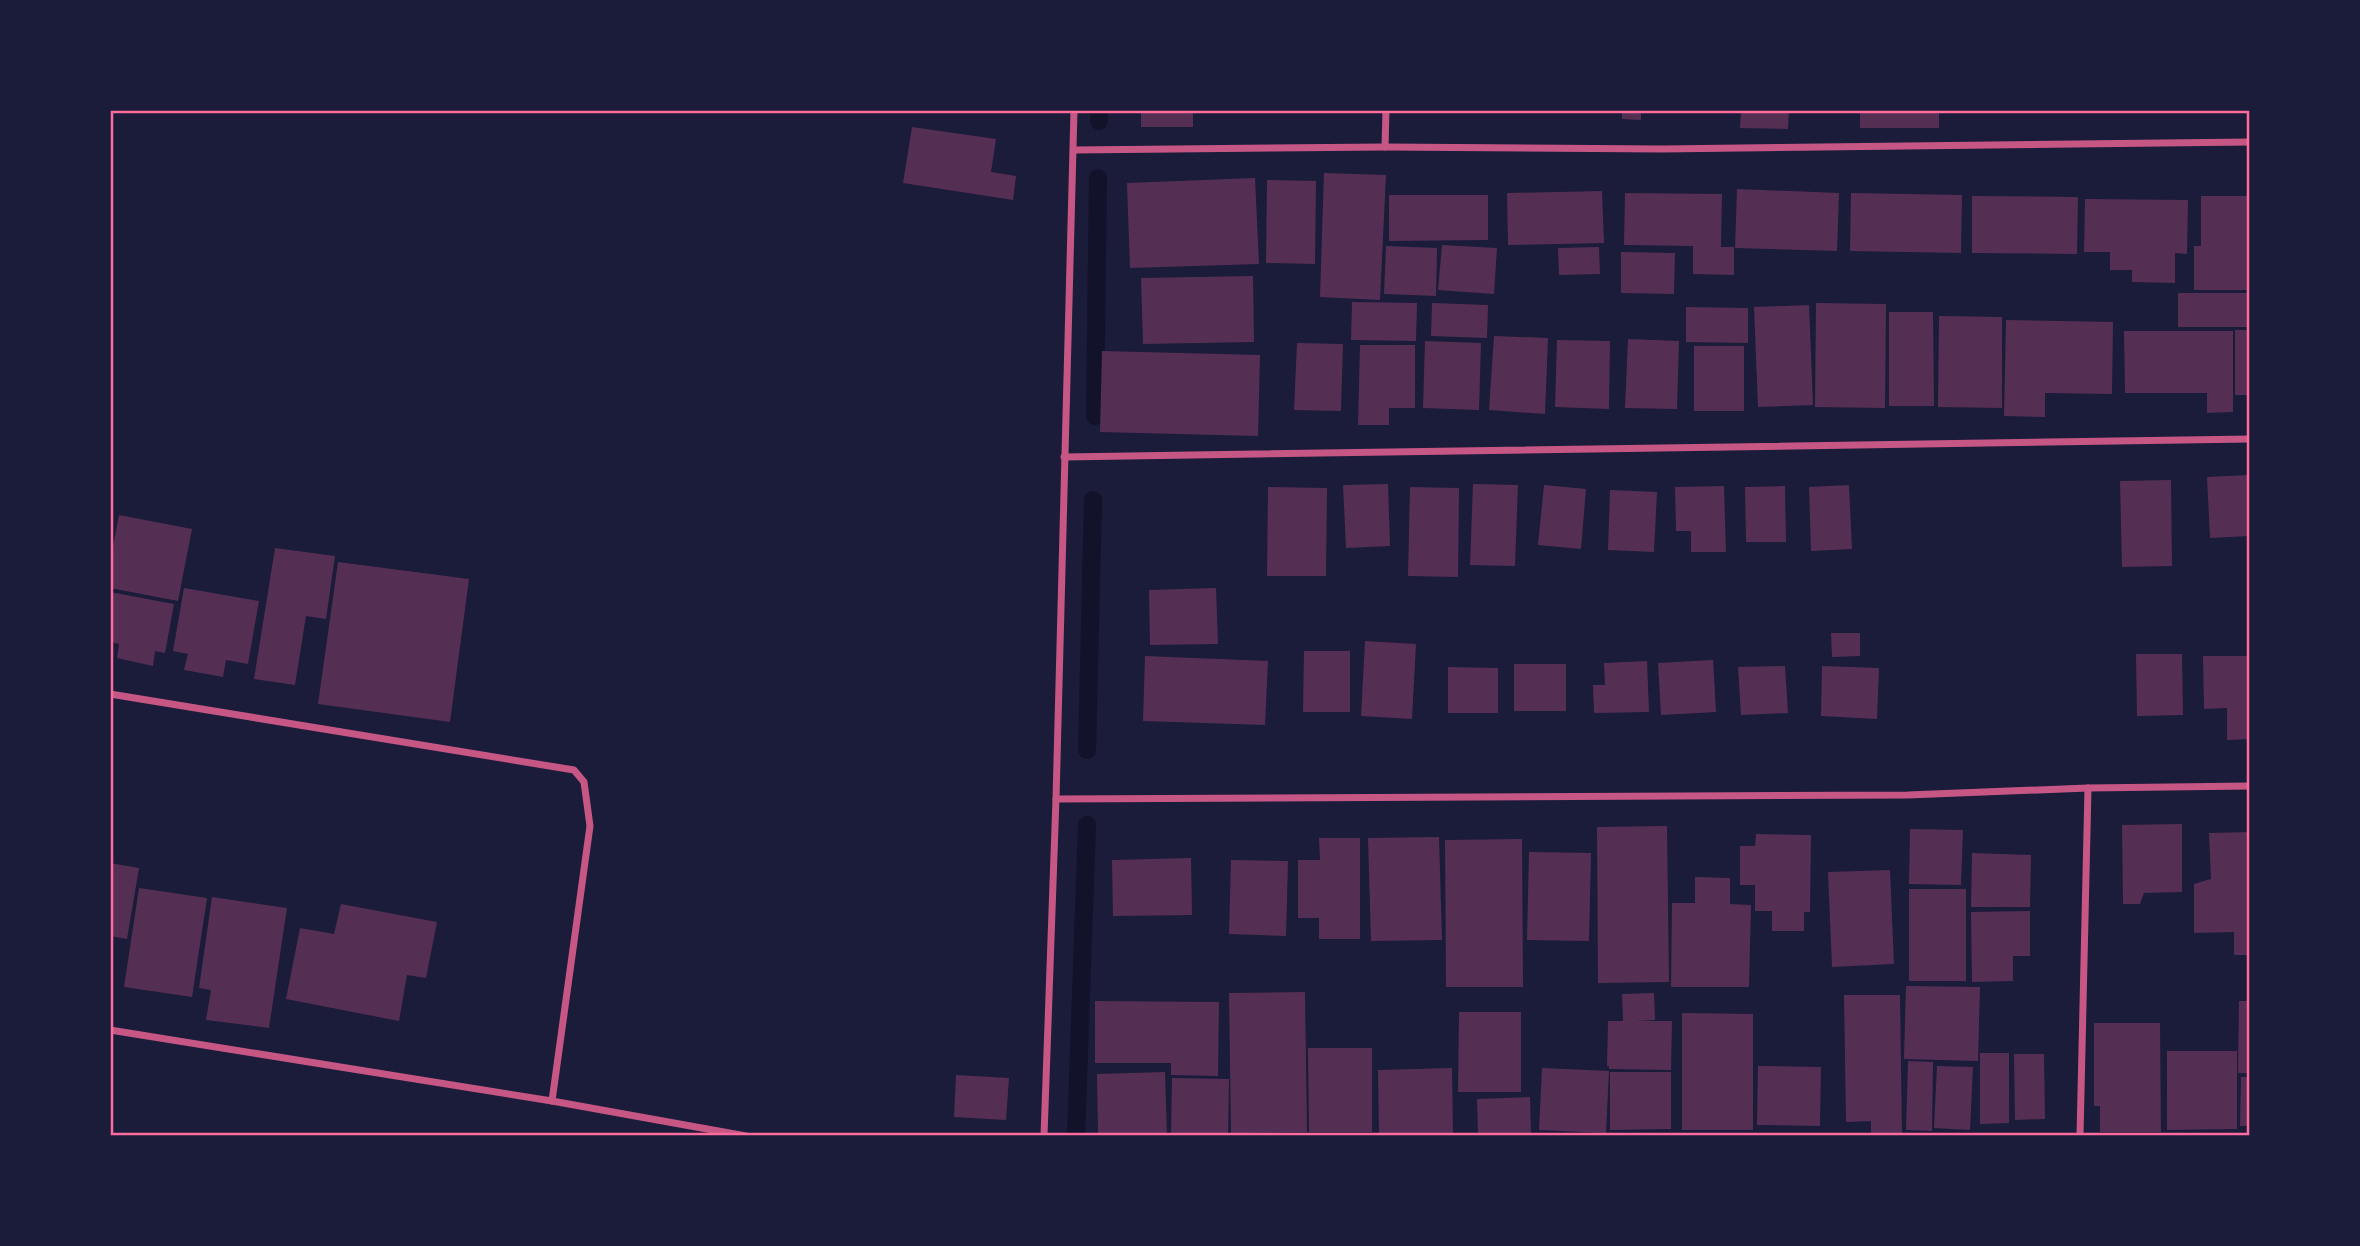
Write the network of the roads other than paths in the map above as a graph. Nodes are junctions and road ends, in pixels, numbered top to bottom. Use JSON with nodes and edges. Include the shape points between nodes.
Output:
{"nodes":[{"id":1,"x":1074,"y":110,"type":"edge"},
{"id":2,"x":1386,"y":110,"type":"edge"},
{"id":3,"x":2250,"y":142,"type":"edge"},
{"id":4,"x":1385,"y":147,"type":"junction"},
{"id":5,"x":1074,"y":150,"type":"junction"},
{"id":6,"x":2250,"y":439,"type":"edge"},
{"id":7,"x":1064,"y":457,"type":"junction"},
{"id":8,"x":110,"y":694,"type":"edge"},
{"id":9,"x":2250,"y":786,"type":"edge"},
{"id":10,"x":2088,"y":788,"type":"junction"},
{"id":11,"x":1056,"y":799,"type":"junction"},
{"id":12,"x":110,"y":1030,"type":"edge"},
{"id":13,"x":552,"y":1101,"type":"junction"},
{"id":14,"x":746,"y":1136,"type":"edge"},
{"id":15,"x":1044,"y":1136,"type":"edge"},
{"id":16,"x":2080,"y":1136,"type":"edge"}],
"edges":[{"from":1,"to":5,"type":"street"},
{"from":2,"to":4,"type":"street"},
{"from":3,"to":4,"type":"street","via":[[1662,149]]},
{"from":4,"to":5,"type":"street"},
{"from":5,"to":7,"type":"street"},
{"from":6,"to":7,"type":"street"},
{"from":7,"to":11,"type":"street"},
{"from":8,"to":13,"type":"street","via":[[574,771],[584,782],[590,826]]},
{"from":9,"to":10,"type":"street"},
{"from":10,"to":11,"type":"street","via":[[1894,795]]},
{"from":10,"to":16,"type":"street"},
{"from":11,"to":15,"type":"street"},
{"from":12,"to":13,"type":"street"},
{"from":13,"to":14,"type":"street"}]}
